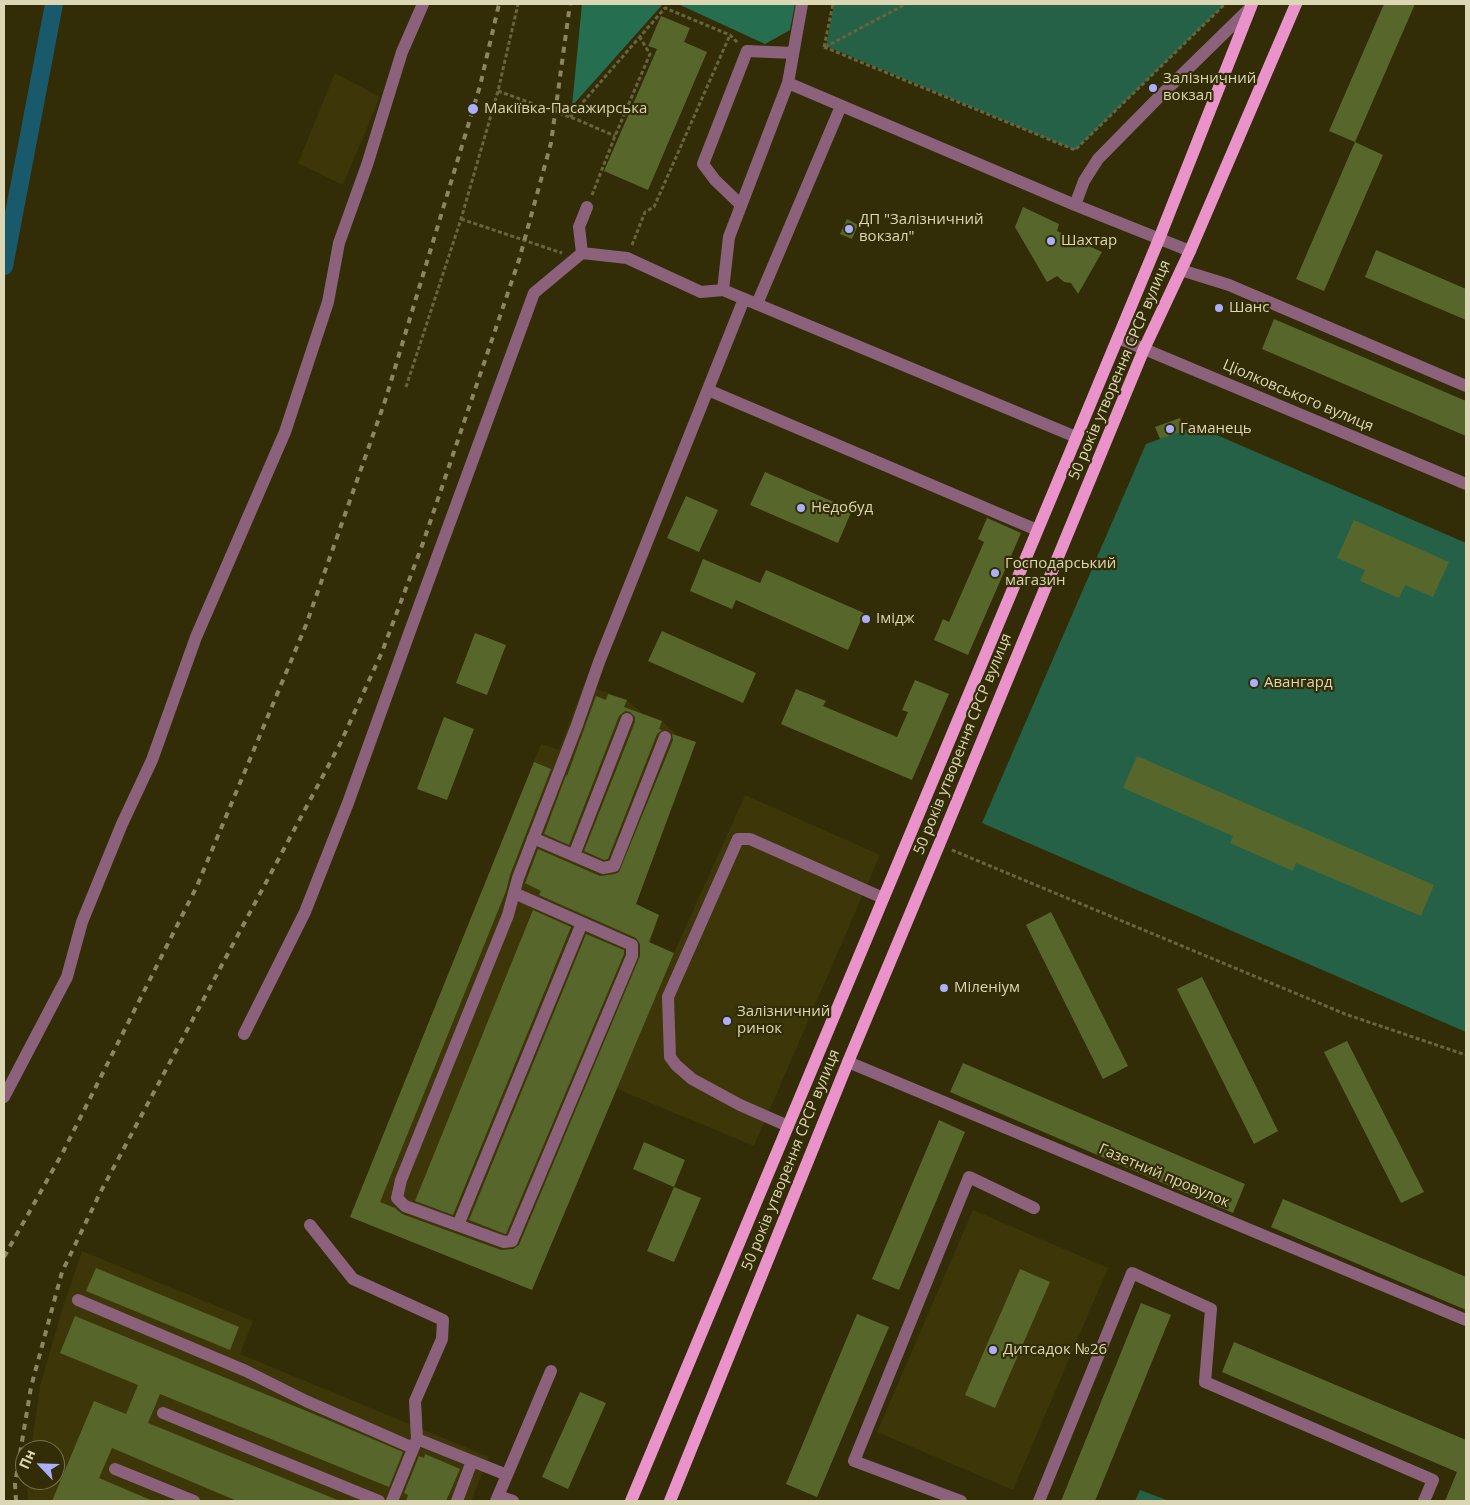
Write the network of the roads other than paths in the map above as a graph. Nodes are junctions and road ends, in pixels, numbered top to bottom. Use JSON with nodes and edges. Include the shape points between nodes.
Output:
{"nodes":[{"id":1,"x":423,"y":4,"type":"edge"},
{"id":2,"x":802,"y":4,"type":"edge"},
{"id":3,"x":1296,"y":4,"type":"edge"},
{"id":4,"x":1251,"y":6,"type":"edge"},
{"id":5,"x":793,"y":53,"type":"junction"},
{"id":6,"x":788,"y":83,"type":"junction"},
{"id":7,"x":840,"y":106,"type":"junction"},
{"id":8,"x":741,"y":205,"type":"junction"},
{"id":9,"x":1075,"y":205,"type":"junction"},
{"id":10,"x":587,"y":207,"type":"road end"},
{"id":11,"x":1159,"y":238,"type":"junction"},
{"id":12,"x":1190,"y":251,"type":"junction"},
{"id":13,"x":582,"y":253,"type":"junction"},
{"id":14,"x":1181,"y":270,"type":"junction"},
{"id":15,"x":723,"y":290,"type":"junction"},
{"id":16,"x":744,"y":299,"type":"junction"},
{"id":17,"x":757,"y":304,"type":"junction"},
{"id":18,"x":1118,"y":338,"type":"junction"},
{"id":19,"x":1144,"y":349,"type":"junction"},
{"id":20,"x":1466,"y":386,"type":"edge"},
{"id":21,"x":708,"y":390,"type":"junction"},
{"id":22,"x":1076,"y":437,"type":"junction"},
{"id":23,"x":1466,"y":484,"type":"edge"},
{"id":24,"x":1038,"y":530,"type":"junction"},
{"id":25,"x":627,"y":718,"type":"dead end"},
{"id":26,"x":664,"y":737,"type":"dead end"},
{"id":27,"x":533,"y":838,"type":"junction"},
{"id":28,"x":574,"y":855,"type":"junction"},
{"id":29,"x":514,"y":893,"type":"junction"},
{"id":30,"x":883,"y":898,"type":"junction"},
{"id":31,"x":582,"y":923,"type":"junction"},
{"id":32,"x":244,"y":1034,"type":"dead end"},
{"id":33,"x":848,"y":1062,"type":"junction"},
{"id":34,"x":4,"y":1097,"type":"edge"},
{"id":35,"x":788,"y":1126,"type":"junction"},
{"id":36,"x":1034,"y":1208,"type":"dead end"},
{"id":37,"x":310,"y":1225,"type":"dead end"},
{"id":38,"x":458,"y":1225,"type":"junction"},
{"id":39,"x":78,"y":1300,"type":"dead end"},
{"id":40,"x":1466,"y":1320,"type":"edge"},
{"id":41,"x":551,"y":1371,"type":"dead end"},
{"id":42,"x":163,"y":1413,"type":"dead end"},
{"id":43,"x":415,"y":1444,"type":"junction"},
{"id":44,"x":472,"y":1461,"type":"junction"},
{"id":45,"x":115,"y":1469,"type":"dead end"},
{"id":46,"x":507,"y":1475,"type":"junction"},
{"id":47,"x":497,"y":1498,"type":"edge"},
{"id":48,"x":194,"y":1501,"type":"edge"},
{"id":49,"x":378,"y":1501,"type":"edge"},
{"id":50,"x":392,"y":1501,"type":"edge"},
{"id":51,"x":456,"y":1501,"type":"edge"},
{"id":52,"x":513,"y":1501,"type":"edge"},
{"id":53,"x":631,"y":1501,"type":"edge"},
{"id":54,"x":670,"y":1501,"type":"edge"},
{"id":55,"x":961,"y":1501,"type":"edge"},
{"id":56,"x":1039,"y":1501,"type":"edge"},
{"id":57,"x":1424,"y":1501,"type":"edge"}],
"edges":[{"from":1,"to":34,"type":"street","via":[[402,52],[367,166],[338,243],[328,302],[285,432],[196,637],[152,760],[82,922],[67,977]]},
{"from":2,"to":5,"type":"street"},
{"from":3,"to":12,"type":"main road","name":"50 років утворення СРСР вулиця"},
{"from":4,"to":9,"type":"street","via":[[1098,160],[1084,181]]},
{"from":4,"to":11,"type":"main road","name":"50 років утворення СРСР вулиця"},
{"from":5,"to":6,"type":"street"},
{"from":5,"to":8,"type":"street","via":[[747,51],[704,164],[715,180]]},
{"from":6,"to":7,"type":"street"},
{"from":6,"to":8,"type":"street"},
{"from":7,"to":9,"type":"street"},
{"from":7,"to":17,"type":"street"},
{"from":8,"to":15,"type":"street","via":[[729,237]]},
{"from":9,"to":11,"type":"street"},
{"from":10,"to":13,"type":"street","via":[[579,227]]},
{"from":11,"to":12,"type":"street"},
{"from":11,"to":18,"type":"main road","name":"50 років утворення СРСР вулиця"},
{"from":12,"to":14,"type":"main road","name":"50 років утворення СРСР вулиця"},
{"from":13,"to":15,"type":"street","via":[[627,258],[701,292]]},
{"from":13,"to":32,"type":"street","via":[[534,293],[348,803],[305,912]]},
{"from":14,"to":19,"type":"main road","name":"50 років утворення СРСР вулиця"},
{"from":14,"to":20,"type":"street","via":[[1229,285]]},
{"from":15,"to":16,"type":"street"},
{"from":16,"to":17,"type":"street"},
{"from":16,"to":21,"type":"street"},
{"from":17,"to":22,"type":"street"},
{"from":18,"to":19,"type":"street","name":"Ціолковського вулиця"},
{"from":18,"to":22,"type":"main road","name":"50 років утворення СРСР вулиця"},
{"from":19,"to":23,"type":"street","name":"Ціолковського вулиця"},
{"from":19,"to":33,"type":"main road","name":"50 років утворення СРСР вулиця"},
{"from":21,"to":24,"type":"street"},
{"from":21,"to":27,"type":"street","via":[[599,662]]},
{"from":22,"to":24,"type":"main road","name":"50 років утворення СРСР вулиця"},
{"from":24,"to":30,"type":"main road","name":"50 років утворення СРСР вулиця"},
{"from":25,"to":28,"type":"street"},
{"from":26,"to":28,"type":"street","via":[[614,866],[603,868]]},
{"from":27,"to":28,"type":"street"},
{"from":27,"to":29,"type":"street"},
{"from":29,"to":31,"type":"street"},
{"from":29,"to":38,"type":"street","via":[[397,1198],[405,1206]]},
{"from":30,"to":35,"type":"main road","name":"50 років утворення СРСР вулиця"},
{"from":30,"to":35,"type":"street","via":[[750,840],[738,839],[668,997],[670,1057],[676,1065],[692,1079]]},
{"from":31,"to":38,"type":"street"},
{"from":31,"to":38,"type":"street","via":[[632,945],[628,966],[512,1241],[504,1242]]},
{"from":33,"to":40,"type":"street","name":"Газетний провулок"},
{"from":33,"to":54,"type":"main road","name":"50 років утворення СРСР вулиця"},
{"from":35,"to":53,"type":"main road","name":"50 років утворення СРСР вулиця"},
{"from":36,"to":55,"type":"street","via":[[969,1177],[854,1461]]},
{"from":37,"to":43,"type":"street","via":[[353,1278],[443,1320],[442,1339],[415,1401]]},
{"from":39,"to":43,"type":"street","via":[[246,1371],[306,1401]]},
{"from":41,"to":46,"type":"street"},
{"from":42,"to":49,"type":"street"},
{"from":43,"to":44,"type":"street"},
{"from":43,"to":50,"type":"street"},
{"from":44,"to":46,"type":"street"},
{"from":44,"to":51,"type":"street"},
{"from":45,"to":48,"type":"street"},
{"from":46,"to":47,"type":"street"},
{"from":47,"to":52,"type":"street"},
{"from":56,"to":57,"type":"street","via":[[1132,1273],[1211,1309],[1204,1382],[1433,1480]]}]}
